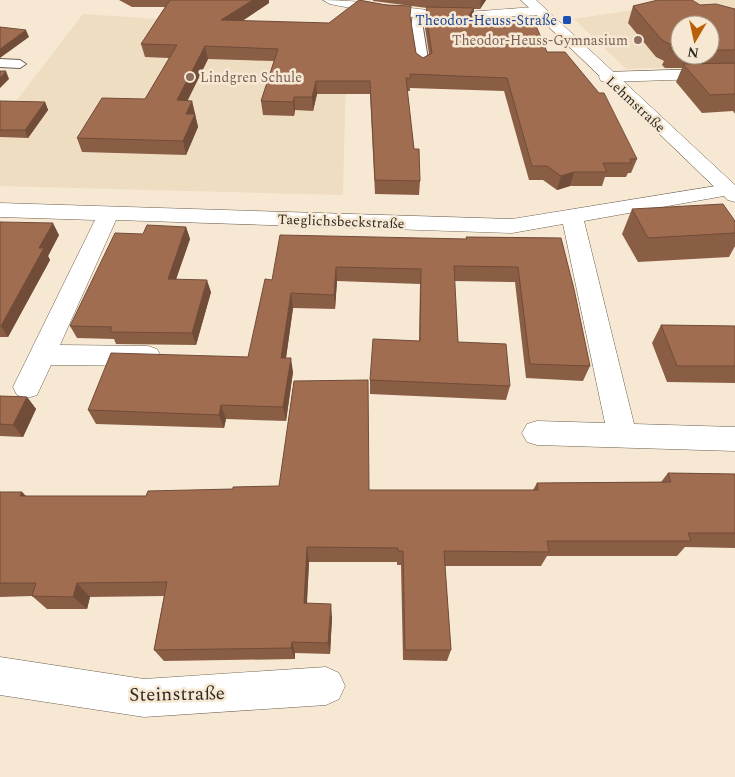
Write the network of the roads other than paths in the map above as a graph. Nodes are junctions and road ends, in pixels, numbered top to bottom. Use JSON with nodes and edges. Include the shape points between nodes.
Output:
{"nodes":[{"id":1,"x":330,"y":0,"type":"edge"},
{"id":2,"x":533,"y":5,"type":"edge"},
{"id":3,"x":419,"y":14,"type":"junction"},
{"id":4,"x":0,"y":64,"type":"edge"},
{"id":5,"x":20,"y":64,"type":"dead end"},
{"id":6,"x":423,"y":66,"type":"edge"},
{"id":7,"x":735,"y":73,"type":"edge"},
{"id":8,"x":607,"y":77,"type":"junction"},
{"id":9,"x":732,"y":193,"type":"edge"},
{"id":10,"x":0,"y":210,"type":"edge"},
{"id":11,"x":109,"y":213,"type":"junction"},
{"id":12,"x":572,"y":216,"type":"junction"},
{"id":13,"x":42,"y":355,"type":"junction"},
{"id":14,"x":168,"y":357,"type":"edge"},
{"id":15,"x":27,"y":387,"type":"dead end"},
{"id":16,"x":537,"y":432,"type":"dead end"},
{"id":17,"x":622,"y":435,"type":"junction"},
{"id":18,"x":735,"y":439,"type":"edge"},
{"id":19,"x":0,"y":676,"type":"edge"},
{"id":20,"x":326,"y":686,"type":"dead end"}],
"edges":[{"from":1,"to":3,"type":"street"},
{"from":2,"to":3,"type":"street","via":[[455,16]]},
{"from":2,"to":8,"type":"street","name":"Lehmstraße"},
{"from":3,"to":6,"type":"lane","via":[[417,28]]},
{"from":4,"to":5,"type":"lane"},
{"from":7,"to":8,"type":"street"},
{"from":8,"to":9,"type":"street","name":"Lehmstraße"},
{"from":9,"to":12,"type":"street","name":"Taeglichsbeckstraße"},
{"from":10,"to":11,"type":"street","name":"Taeglichsbeckstraße"},
{"from":11,"to":12,"type":"street","name":"Taeglichsbeckstraße","via":[[512,226]]},
{"from":11,"to":13,"type":"street"},
{"from":12,"to":17,"type":"street"},
{"from":13,"to":14,"type":"street"},
{"from":13,"to":15,"type":"street"},
{"from":16,"to":17,"type":"street"},
{"from":17,"to":18,"type":"street"},
{"from":19,"to":20,"type":"street","name":"Steinstraße","via":[[144,698]]}]}
